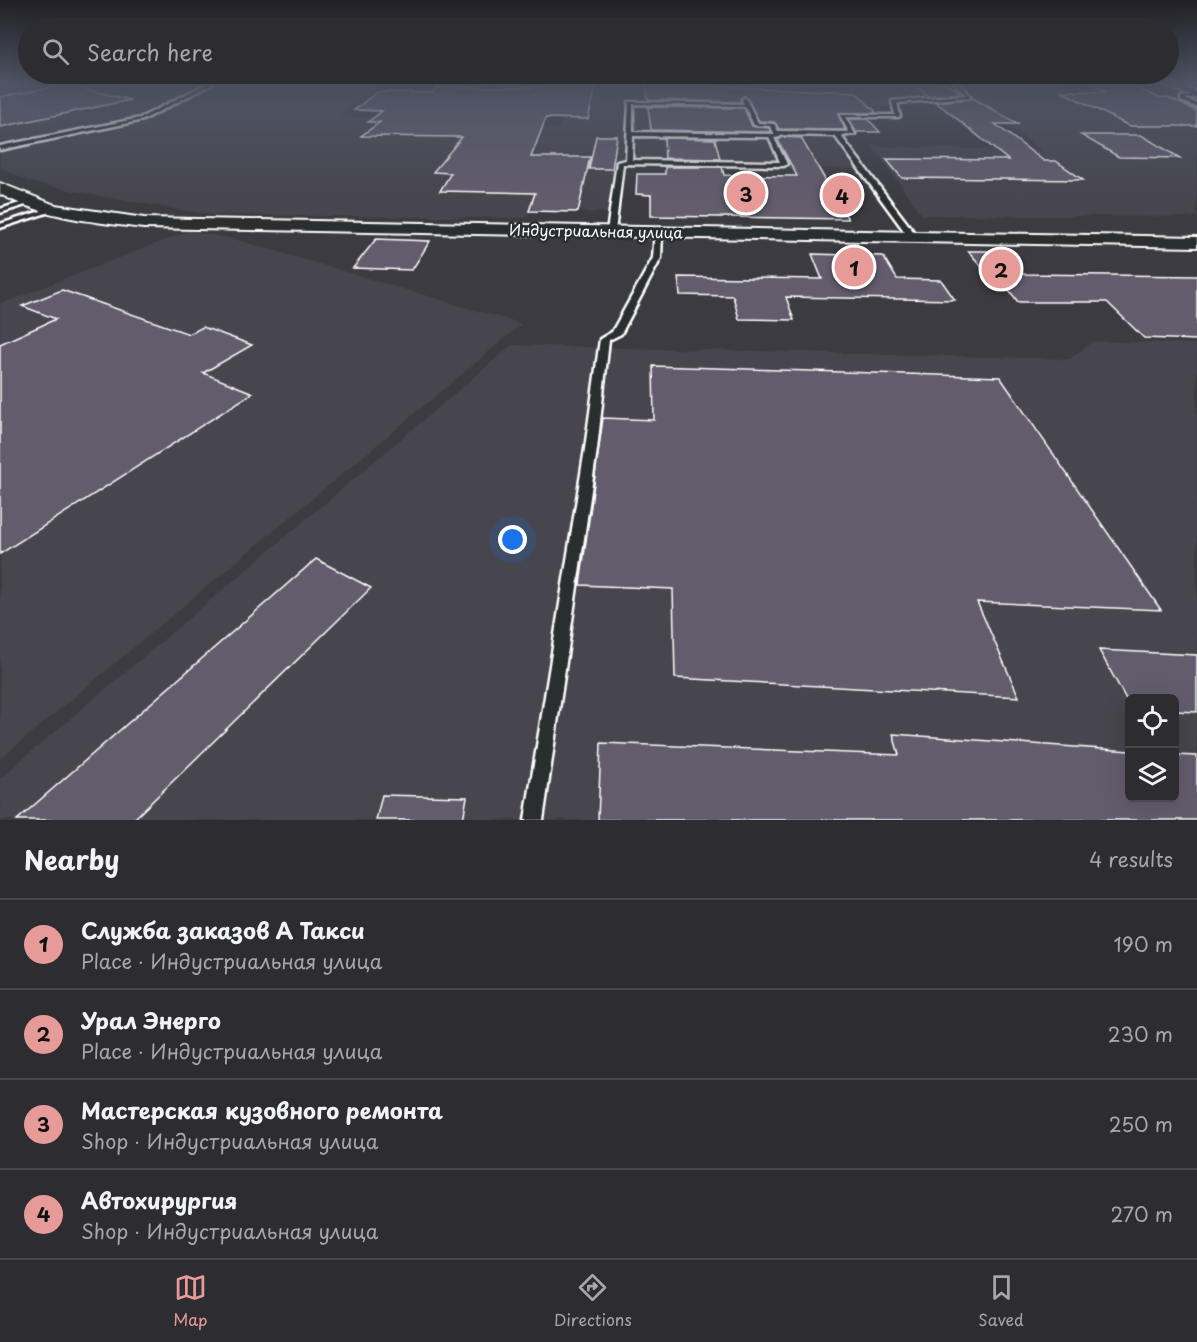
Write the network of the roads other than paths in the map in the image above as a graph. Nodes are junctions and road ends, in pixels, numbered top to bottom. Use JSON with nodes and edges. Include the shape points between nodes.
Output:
{"nodes":[{"id":1,"x":126,"y":121,"type":"edge"},
{"id":2,"x":630,"y":121,"type":"edge"},
{"id":3,"x":755,"y":121,"type":"edge"},
{"id":4,"x":845,"y":121,"type":"edge"},
{"id":5,"x":630,"y":134,"type":"junction"},
{"id":6,"x":774,"y":134,"type":"junction"},
{"id":7,"x":837,"y":134,"type":"junction"},
{"id":8,"x":0,"y":148,"type":"edge"},
{"id":9,"x":629,"y":162,"type":"junction"},
{"id":10,"x":0,"y":188,"type":"edge"},
{"id":11,"x":30,"y":202,"type":"junction"},
{"id":12,"x":54,"y":209,"type":"junction"},
{"id":13,"x":0,"y":211,"type":"edge"},
{"id":14,"x":0,"y":226,"type":"edge"},
{"id":15,"x":611,"y":232,"type":"junction"},
{"id":16,"x":658,"y":233,"type":"junction"},
{"id":17,"x":913,"y":237,"type":"junction"},
{"id":18,"x":1197,"y":242,"type":"edge"},
{"id":19,"x":534,"y":820,"type":"edge"}],
"edges":[{"from":1,"to":8,"type":"lane"},
{"from":2,"to":5,"type":"lane"},
{"from":3,"to":6,"type":"lane","via":[[772,125]]},
{"from":4,"to":7,"type":"lane","via":[[852,134]]},
{"from":5,"to":6,"type":"lane"},
{"from":5,"to":9,"type":"lane"},
{"from":6,"to":7,"type":"lane"},
{"from":6,"to":9,"type":"lane","via":[[784,164]]},
{"from":7,"to":17,"type":"lane"},
{"from":9,"to":15,"type":"lane","via":[[620,162]]},
{"from":10,"to":11,"type":"street","name":"Индустриальная улица"},
{"from":11,"to":12,"type":"street","name":"Индустриальная улица"},
{"from":11,"to":13,"type":"lane"},
{"from":12,"to":14,"type":"lane"},
{"from":12,"to":15,"type":"street","name":"Индустриальная улица","via":[[144,224]]},
{"from":15,"to":16,"type":"street","name":"Индустриальная улица"},
{"from":16,"to":17,"type":"street","name":"Индустриальная улица"},
{"from":16,"to":19,"type":"lane","via":[[657,258],[616,334],[604,339]]},
{"from":17,"to":18,"type":"street","name":"Индустриальная улица"}]}
